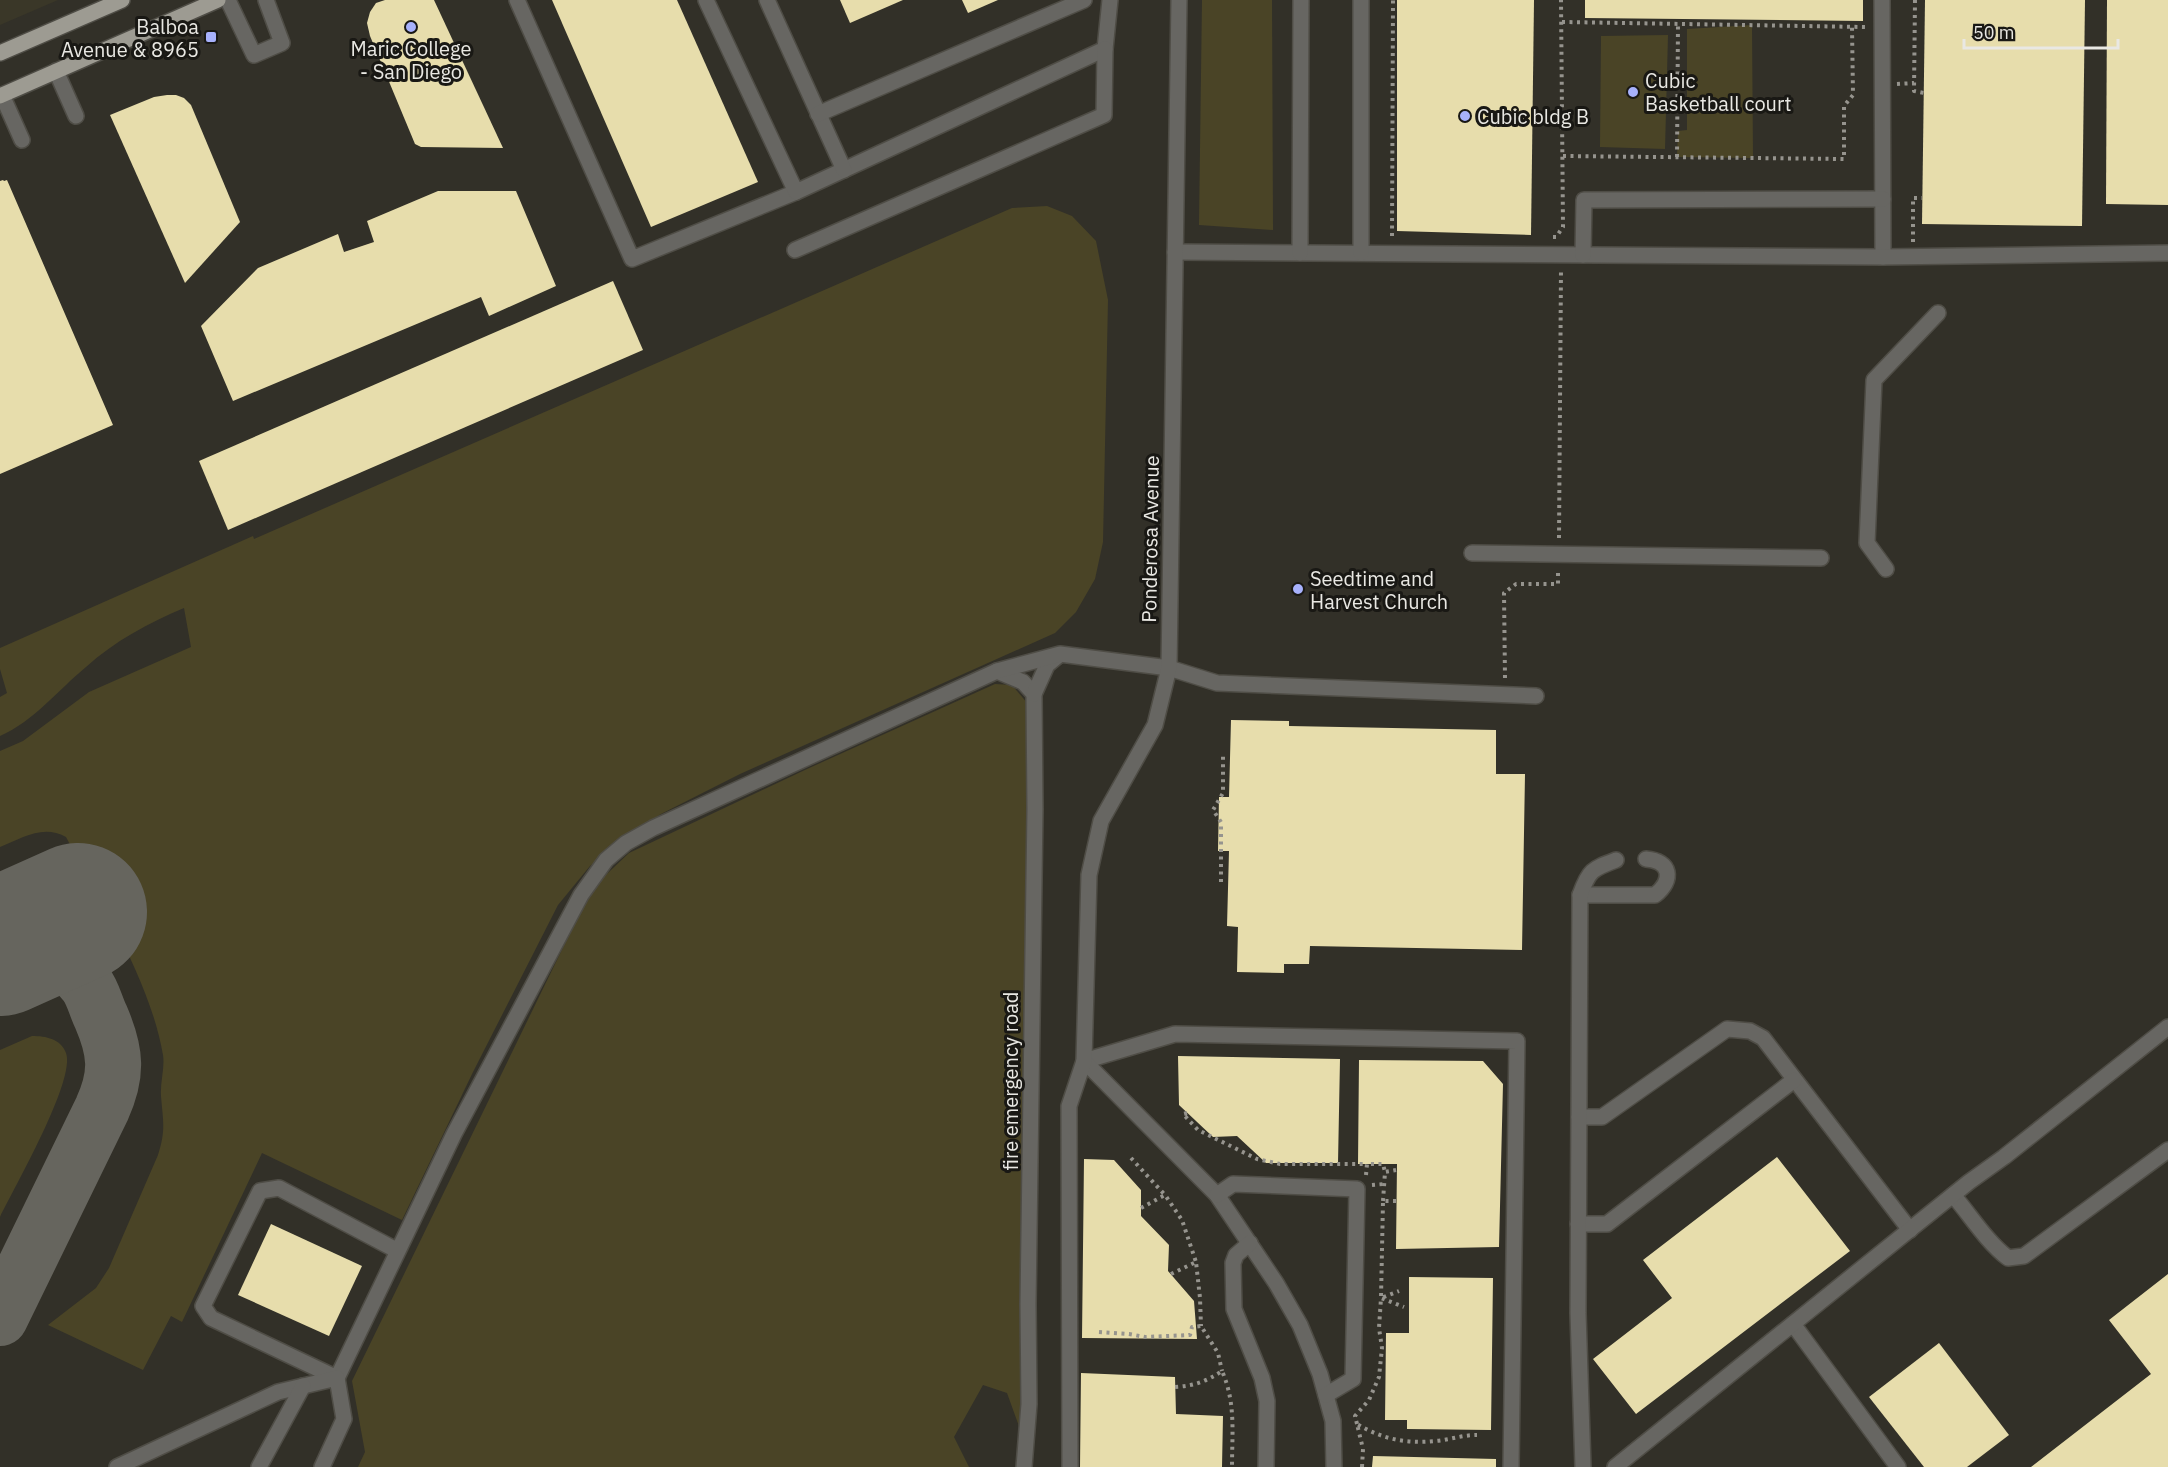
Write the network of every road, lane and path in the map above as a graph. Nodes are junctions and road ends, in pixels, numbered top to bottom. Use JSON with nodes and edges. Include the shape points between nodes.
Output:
{"nodes":[{"id":1,"x":122,"y":0,"type":"edge"},
{"id":2,"x":218,"y":0,"type":"edge"},
{"id":3,"x":228,"y":0,"type":"edge"},
{"id":4,"x":266,"y":0,"type":"edge"},
{"id":5,"x":517,"y":0,"type":"edge"},
{"id":6,"x":706,"y":0,"type":"edge"},
{"id":7,"x":767,"y":0,"type":"edge"},
{"id":8,"x":1084,"y":0,"type":"edge"},
{"id":9,"x":1110,"y":0,"type":"edge"},
{"id":10,"x":1179,"y":0,"type":"edge"},
{"id":11,"x":1301,"y":0,"type":"edge"},
{"id":12,"x":1361,"y":0,"type":"edge"},
{"id":13,"x":1393,"y":0,"type":"edge"},
{"id":14,"x":1561,"y":0,"type":"edge"},
{"id":15,"x":1882,"y":0,"type":"edge"},
{"id":16,"x":1915,"y":0,"type":"edge"},
{"id":17,"x":1866,"y":18,"type":"dead end"},
{"id":18,"x":1562,"y":22,"type":"junction"},
{"id":19,"x":1678,"y":24,"type":"junction"},
{"id":20,"x":1852,"y":27,"type":"junction"},
{"id":21,"x":1105,"y":49,"type":"junction"},
{"id":22,"x":0,"y":53,"type":"edge"},
{"id":23,"x":56,"y":71,"type":"junction"},
{"id":24,"x":1914,"y":83,"type":"junction"},
{"id":25,"x":1896,"y":84,"type":"dead end"},
{"id":26,"x":1924,"y":93,"type":"dead end"},
{"id":27,"x":1,"y":95,"type":"edge"},
{"id":28,"x":818,"y":114,"type":"junction"},
{"id":29,"x":76,"y":116,"type":"dead end"},
{"id":30,"x":22,"y":140,"type":"dead end"},
{"id":31,"x":1563,"y":156,"type":"junction"},
{"id":32,"x":1677,"y":157,"type":"junction"},
{"id":33,"x":844,"y":170,"type":"junction"},
{"id":34,"x":796,"y":192,"type":"junction"},
{"id":35,"x":1922,"y":198,"type":"dead end"},
{"id":36,"x":1883,"y":199,"type":"junction"},
{"id":37,"x":1404,"y":236,"type":"dead end"},
{"id":38,"x":1544,"y":236,"type":"dead end"},
{"id":39,"x":795,"y":250,"type":"dead end"},
{"id":40,"x":1175,"y":252,"type":"junction"},
{"id":41,"x":1300,"y":253,"type":"junction"},
{"id":42,"x":1361,"y":253,"type":"junction"},
{"id":43,"x":2168,"y":253,"type":"edge"},
{"id":44,"x":1583,"y":255,"type":"junction"},
{"id":45,"x":1883,"y":257,"type":"junction"},
{"id":46,"x":1913,"y":257,"type":"junction"},
{"id":47,"x":1561,"y":268,"type":"dead end"},
{"id":48,"x":1938,"y":313,"type":"dead end"},
{"id":49,"x":1559,"y":539,"type":"dead end"},
{"id":50,"x":1472,"y":553,"type":"dead end"},
{"id":51,"x":1821,"y":558,"type":"dead end"},
{"id":52,"x":1558,"y":568,"type":"dead end"},
{"id":53,"x":1886,"y":569,"type":"dead end"},
{"id":54,"x":1060,"y":654,"type":"junction"},
{"id":55,"x":1169,"y":668,"type":"junction"},
{"id":56,"x":997,"y":671,"type":"junction"},
{"id":57,"x":1504,"y":679,"type":"dead end"},
{"id":58,"x":1034,"y":694,"type":"junction"},
{"id":59,"x":1536,"y":696,"type":"dead end"},
{"id":60,"x":1223,"y":756,"type":"dead end"},
{"id":61,"x":1646,"y":859,"type":"dead end"},
{"id":62,"x":1616,"y":860,"type":"dead end"},
{"id":63,"x":1221,"y":882,"type":"dead end"},
{"id":64,"x":1580,"y":895,"type":"junction"},
{"id":65,"x":2168,"y":1027,"type":"edge"},
{"id":66,"x":1084,"y":1061,"type":"junction"},
{"id":67,"x":1794,"y":1080,"type":"junction"},
{"id":68,"x":1187,"y":1113,"type":"dead end"},
{"id":69,"x":1579,"y":1117,"type":"junction"},
{"id":70,"x":2168,"y":1150,"type":"edge"},
{"id":71,"x":1131,"y":1158,"type":"dead end"},
{"id":72,"x":1367,"y":1164,"type":"junction"},
{"id":73,"x":1396,"y":1170,"type":"dead end"},
{"id":74,"x":1384,"y":1172,"type":"junction"},
{"id":75,"x":1384,"y":1184,"type":"junction"},
{"id":76,"x":1165,"y":1195,"type":"junction"},
{"id":77,"x":1216,"y":1195,"type":"junction"},
{"id":78,"x":1953,"y":1195,"type":"junction"},
{"id":79,"x":1396,"y":1201,"type":"dead end"},
{"id":80,"x":1383,"y":1202,"type":"junction"},
{"id":81,"x":1141,"y":1208,"type":"dead end"},
{"id":82,"x":1578,"y":1224,"type":"junction"},
{"id":83,"x":1910,"y":1230,"type":"junction"},
{"id":84,"x":1250,"y":1243,"type":"junction"},
{"id":85,"x":398,"y":1251,"type":"junction"},
{"id":86,"x":1196,"y":1262,"type":"junction"},
{"id":87,"x":1171,"y":1274,"type":"dead end"},
{"id":88,"x":1399,"y":1291,"type":"dead end"},
{"id":89,"x":1381,"y":1299,"type":"junction"},
{"id":90,"x":1404,"y":1307,"type":"dead end"},
{"id":91,"x":1793,"y":1324,"type":"junction"},
{"id":92,"x":1201,"y":1326,"type":"junction"},
{"id":93,"x":1099,"y":1332,"type":"dead end"},
{"id":94,"x":1222,"y":1371,"type":"junction"},
{"id":95,"x":337,"y":1378,"type":"junction"},
{"id":96,"x":303,"y":1386,"type":"junction"},
{"id":97,"x":1175,"y":1387,"type":"dead end"},
{"id":98,"x":1326,"y":1395,"type":"junction"},
{"id":99,"x":1357,"y":1424,"type":"junction"},
{"id":100,"x":1477,"y":1435,"type":"dead end"},
{"id":101,"x":117,"y":1467,"type":"edge"},
{"id":102,"x":259,"y":1467,"type":"edge"},
{"id":103,"x":322,"y":1467,"type":"edge"},
{"id":104,"x":1023,"y":1467,"type":"edge"},
{"id":105,"x":1070,"y":1467,"type":"edge"},
{"id":106,"x":1232,"y":1467,"type":"edge"},
{"id":107,"x":1266,"y":1467,"type":"edge"},
{"id":108,"x":1334,"y":1467,"type":"edge"},
{"id":109,"x":1362,"y":1467,"type":"edge"},
{"id":110,"x":1511,"y":1467,"type":"edge"},
{"id":111,"x":1583,"y":1467,"type":"edge"},
{"id":112,"x":1615,"y":1467,"type":"edge"},
{"id":113,"x":1898,"y":1467,"type":"edge"}],
"edges":[{"from":1,"to":22,"type":"main road"},
{"from":2,"to":23,"type":"main road"},
{"from":3,"to":4,"type":"street","via":[[254,55],[282,43]]},
{"from":5,"to":34,"type":"street","via":[[632,259]]},
{"from":6,"to":34,"type":"street"},
{"from":7,"to":28,"type":"street"},
{"from":8,"to":28,"type":"street"},
{"from":9,"to":21,"type":"street"},
{"from":10,"to":40,"type":"street","name":"Ponderosa Avenue"},
{"from":11,"to":41,"type":"street"},
{"from":12,"to":42,"type":"street"},
{"from":13,"to":37,"type":"path","via":[[1392,236]]},
{"from":14,"to":18,"type":"path"},
{"from":15,"to":36,"type":"street"},
{"from":16,"to":24,"type":"path"},
{"from":17,"to":20,"type":"path","via":[[1866,27]]},
{"from":18,"to":19,"type":"path"},
{"from":18,"to":31,"type":"path"},
{"from":19,"to":20,"type":"path"},
{"from":19,"to":32,"type":"path"},
{"from":20,"to":32,"type":"path","via":[[1853,95],[1844,106],[1844,159]]},
{"from":21,"to":33,"type":"street"},
{"from":21,"to":39,"type":"street","via":[[1104,115]]},
{"from":23,"to":27,"type":"main road"},
{"from":23,"to":29,"type":"street"},
{"from":24,"to":25,"type":"path"},
{"from":24,"to":26,"type":"path","via":[[1914,92]]},
{"from":27,"to":30,"type":"street"},
{"from":28,"to":33,"type":"street"},
{"from":31,"to":32,"type":"path"},
{"from":31,"to":38,"type":"path","via":[[1563,227],[1556,237]]},
{"from":33,"to":34,"type":"street"},
{"from":35,"to":46,"type":"path","via":[[1913,198]]},
{"from":36,"to":44,"type":"street","via":[[1584,200]]},
{"from":36,"to":45,"type":"street"},
{"from":40,"to":41,"type":"street"},
{"from":40,"to":55,"type":"street","name":"Ponderosa Avenue"},
{"from":41,"to":42,"type":"street"},
{"from":42,"to":44,"type":"street"},
{"from":43,"to":46,"type":"street"},
{"from":44,"to":45,"type":"street"},
{"from":45,"to":46,"type":"street"},
{"from":47,"to":49,"type":"path"},
{"from":48,"to":53,"type":"street","via":[[1874,380],[1867,543]]},
{"from":50,"to":51,"type":"street"},
{"from":52,"to":57,"type":"path","via":[[1558,584],[1516,584],[1504,593]]},
{"from":54,"to":55,"type":"street"},
{"from":54,"to":56,"type":"street"},
{"from":54,"to":58,"type":"street","name":"fire emergency road","via":[[1047,665]]},
{"from":55,"to":59,"type":"street","via":[[1216,683]]},
{"from":55,"to":66,"type":"street","name":"Ponderosa Avenue","via":[[1155,725],[1101,821],[1089,875]]},
{"from":56,"to":58,"type":"street","via":[[1023,682]]},
{"from":56,"to":85,"type":"street","via":[[653,828],[606,860],[581,895],[459,1123]]},
{"from":58,"to":104,"type":"street","name":"fire emergency road","via":[[1029,1404]]},
{"from":60,"to":63,"type":"path","via":[[1223,793],[1213,810],[1221,822]]},
{"from":61,"to":64,"type":"street","via":[[1663,863],[1667,871],[1667,880],[1654,895]]},
{"from":62,"to":64,"type":"street","via":[[1598,866],[1586,876]]},
{"from":64,"to":69,"type":"street"},
{"from":65,"to":78,"type":"street"},
{"from":66,"to":77,"type":"street"},
{"from":66,"to":105,"type":"street","name":"Ponderosa Avenue","via":[[1070,1106]]},
{"from":66,"to":110,"type":"street","via":[[1175,1034],[1517,1041]]},
{"from":67,"to":69,"type":"street","via":[[1762,1038],[1750,1031],[1727,1029],[1602,1117]]},
{"from":67,"to":82,"type":"street","via":[[1607,1224]]},
{"from":67,"to":83,"type":"street"},
{"from":68,"to":72,"type":"path","via":[[1183,1114],[1198,1130],[1257,1159],[1280,1164]]},
{"from":69,"to":82,"type":"street"},
{"from":70,"to":78,"type":"street","via":[[2024,1256],[2008,1258],[1993,1247]]},
{"from":71,"to":76,"type":"path"},
{"from":72,"to":74,"type":"path","via":[[1383,1164]]},
{"from":72,"to":75,"type":"path","via":[[1365,1185]]},
{"from":73,"to":74,"type":"path"},
{"from":74,"to":75,"type":"path"},
{"from":75,"to":80,"type":"path"},
{"from":76,"to":81,"type":"path"},
{"from":76,"to":86,"type":"path","via":[[1182,1220]]},
{"from":77,"to":84,"type":"street"},
{"from":77,"to":98,"type":"street","via":[[1233,1184],[1357,1189],[1353,1379]]},
{"from":78,"to":83,"type":"street"},
{"from":79,"to":80,"type":"path"},
{"from":80,"to":89,"type":"path"},
{"from":82,"to":111,"type":"street"},
{"from":83,"to":91,"type":"street"},
{"from":84,"to":98,"type":"street","via":[[1300,1325]]},
{"from":84,"to":107,"type":"street","via":[[1233,1263],[1234,1309],[1267,1401]]},
{"from":85,"to":95,"type":"street"},
{"from":85,"to":95,"type":"street","via":[[279,1188],[260,1191],[203,1306],[211,1318]]},
{"from":86,"to":87,"type":"path"},
{"from":86,"to":92,"type":"path"},
{"from":88,"to":89,"type":"path"},
{"from":89,"to":90,"type":"path"},
{"from":89,"to":99,"type":"path","via":[[1379,1377],[1369,1400],[1355,1416]]},
{"from":91,"to":112,"type":"street"},
{"from":91,"to":113,"type":"street"},
{"from":92,"to":93,"type":"path","via":[[1192,1327],[1190,1335],[1145,1337]]},
{"from":92,"to":94,"type":"path","via":[[1218,1353]]},
{"from":94,"to":97,"type":"path","via":[[1207,1381]]},
{"from":94,"to":106,"type":"path","via":[[1233,1405]]},
{"from":95,"to":96,"type":"street"},
{"from":95,"to":103,"type":"street","via":[[344,1419]]},
{"from":96,"to":101,"type":"street","via":[[278,1392]]},
{"from":96,"to":102,"type":"street"},
{"from":98,"to":108,"type":"street","via":[[1333,1421]]},
{"from":99,"to":100,"type":"path","via":[[1401,1441]]},
{"from":99,"to":109,"type":"path","via":[[1363,1449]]}]}
